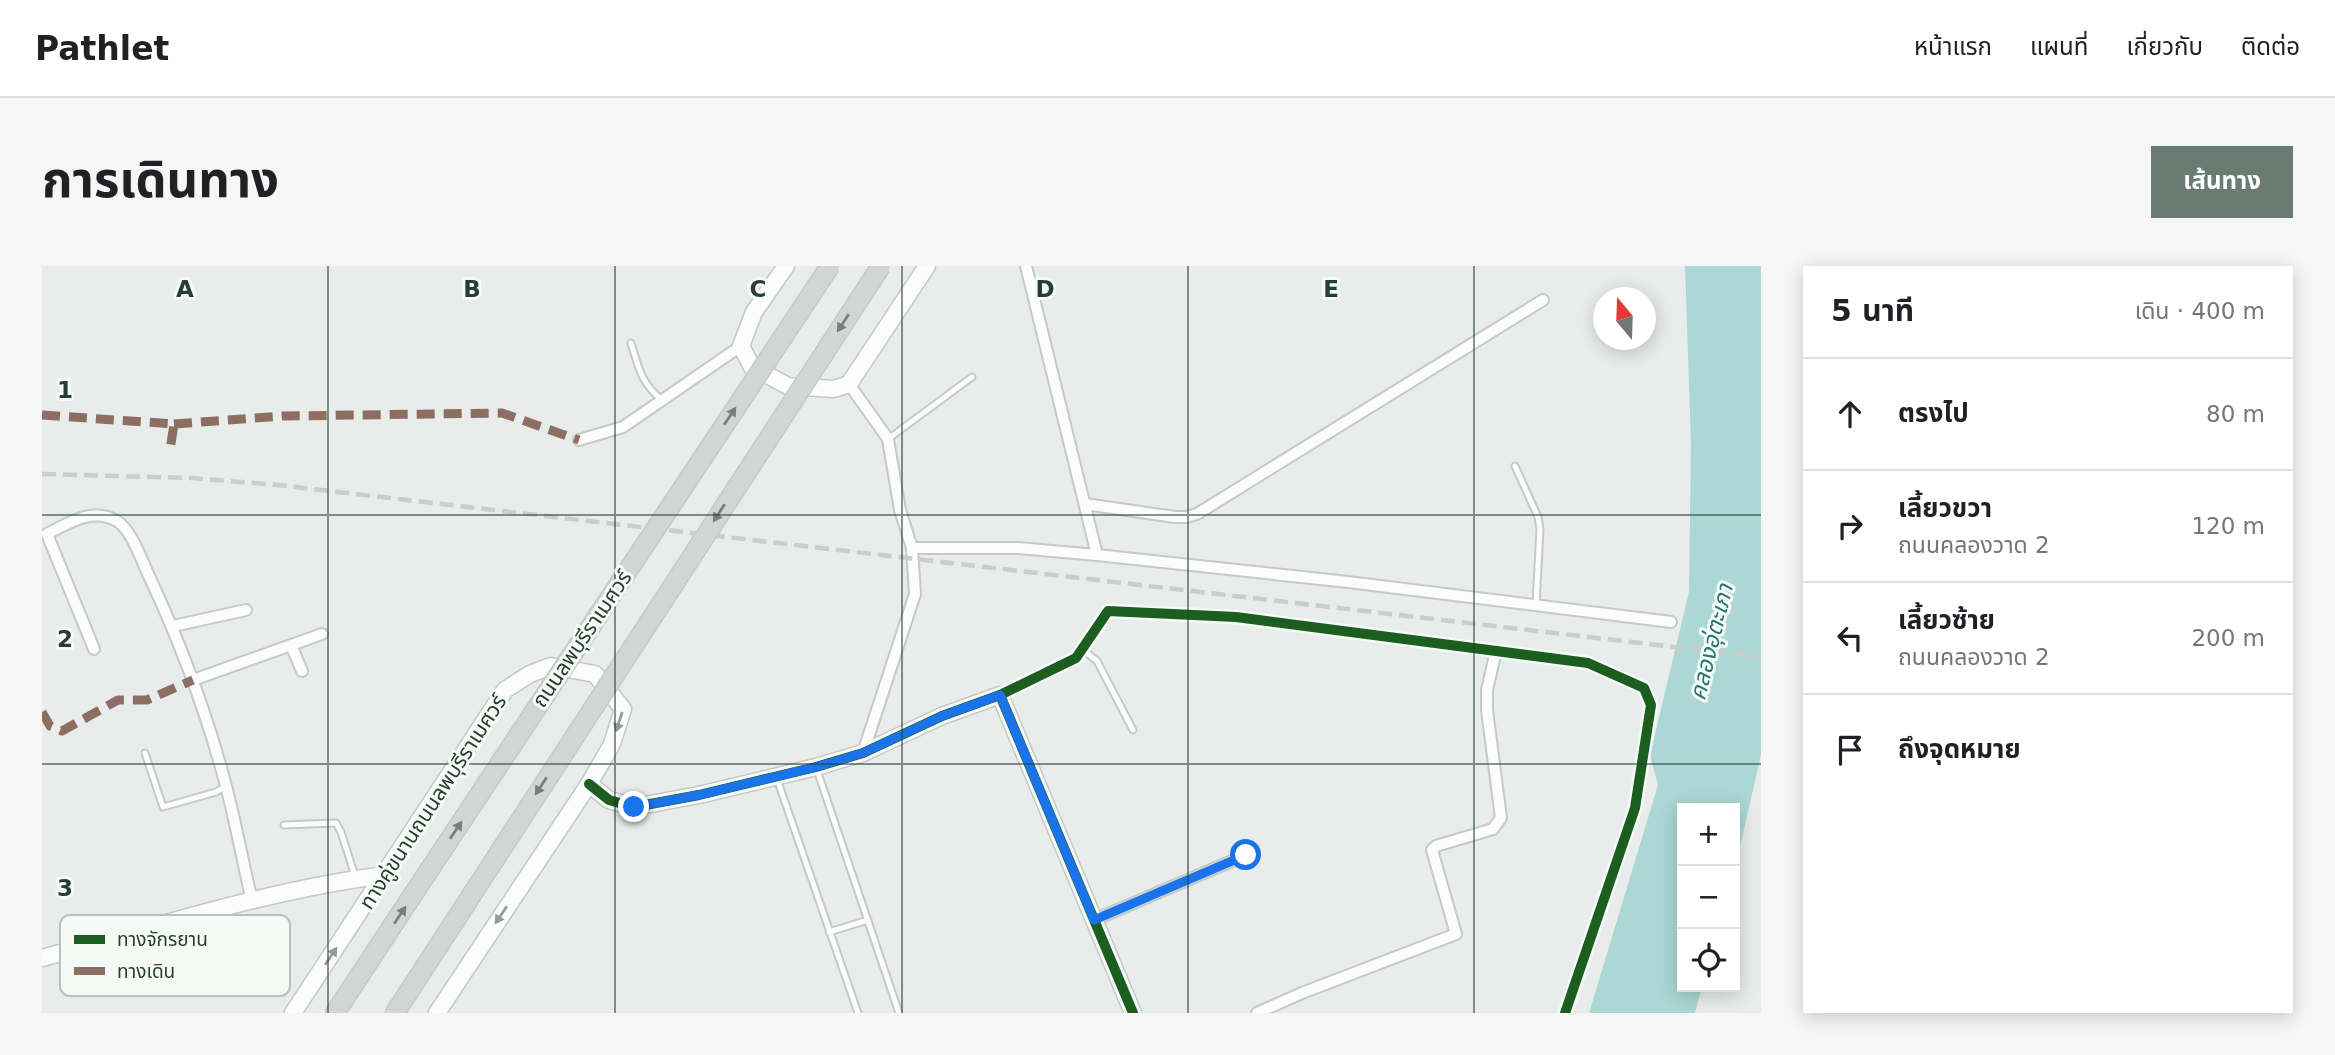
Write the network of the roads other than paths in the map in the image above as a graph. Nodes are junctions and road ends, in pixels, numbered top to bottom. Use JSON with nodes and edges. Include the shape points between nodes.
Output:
{"nodes":[{"id":1,"x":786,"y":266,"type":"edge"},
{"id":2,"x":830,"y":266,"type":"edge"},
{"id":3,"x":881,"y":266,"type":"edge"},
{"id":4,"x":927,"y":266,"type":"edge"},
{"id":5,"x":1026,"y":266,"type":"edge"},
{"id":6,"x":1544,"y":300,"type":"dead end"},
{"id":7,"x":631,"y":343,"type":"dead end"},
{"id":8,"x":741,"y":346,"type":"junction"},
{"id":9,"x":972,"y":376,"type":"dead end"},
{"id":10,"x":849,"y":384,"type":"junction"},
{"id":11,"x":663,"y":401,"type":"junction"},
{"id":12,"x":888,"y":439,"type":"junction"},
{"id":13,"x":579,"y":440,"type":"dead end"},
{"id":14,"x":1515,"y":466,"type":"dead end"},
{"id":15,"x":1085,"y":504,"type":"junction"},
{"id":16,"x":45,"y":536,"type":"edge"},
{"id":17,"x":912,"y":548,"type":"junction"},
{"id":18,"x":1097,"y":555,"type":"junction"},
{"id":19,"x":1536,"y":606,"type":"junction"},
{"id":20,"x":246,"y":610,"type":"dead end"},
{"id":21,"x":1671,"y":622,"type":"dead end"},
{"id":22,"x":173,"y":626,"type":"junction"},
{"id":23,"x":322,"y":634,"type":"dead end"},
{"id":24,"x":291,"y":645,"type":"junction"},
{"id":25,"x":94,"y":649,"type":"dead end"},
{"id":26,"x":1082,"y":649,"type":"junction"},
{"id":27,"x":1496,"y":651,"type":"junction"},
{"id":28,"x":302,"y":671,"type":"dead end"},
{"id":29,"x":193,"y":680,"type":"junction"},
{"id":30,"x":1000,"y":695,"type":"junction"},
{"id":31,"x":1133,"y":730,"type":"dead end"},
{"id":32,"x":145,"y":753,"type":"dead end"},
{"id":33,"x":863,"y":753,"type":"junction"},
{"id":34,"x":816,"y":767,"type":"junction"},
{"id":35,"x":776,"y":776,"type":"junction"},
{"id":36,"x":589,"y":784,"type":"junction"},
{"id":37,"x":226,"y":786,"type":"junction"},
{"id":38,"x":284,"y":825,"type":"dead end"},
{"id":39,"x":1246,"y":855,"type":"dead end"},
{"id":40,"x":385,"y":875,"type":"junction"},
{"id":41,"x":355,"y":879,"type":"junction"},
{"id":42,"x":252,"y":901,"type":"junction"},
{"id":43,"x":197,"y":915,"type":"edge"},
{"id":44,"x":867,"y":920,"type":"junction"},
{"id":45,"x":1094,"y":920,"type":"junction"},
{"id":46,"x":830,"y":932,"type":"junction"},
{"id":47,"x":60,"y":950,"type":"edge"},
{"id":48,"x":43,"y":954,"type":"edge"},
{"id":49,"x":293,"y":1013,"type":"edge"},
{"id":50,"x":335,"y":1013,"type":"edge"},
{"id":51,"x":395,"y":1013,"type":"edge"},
{"id":52,"x":437,"y":1013,"type":"edge"},
{"id":53,"x":858,"y":1013,"type":"edge"},
{"id":54,"x":899,"y":1013,"type":"edge"},
{"id":55,"x":1133,"y":1013,"type":"edge"},
{"id":56,"x":1258,"y":1013,"type":"edge"},
{"id":57,"x":1565,"y":1013,"type":"edge"}],
"edges":[{"from":1,"to":8,"type":"main road","via":[[754,312]]},
{"from":50,"to":2,"type":"main road","name":"ถนนลพบุรีราเมศวร์","one_way":true,"bridge":true},
{"from":3,"to":51,"type":"main road","one_way":true,"bridge":true},
{"from":4,"to":10,"type":"main road"},
{"from":5,"to":15,"type":"street"},
{"from":6,"to":15,"type":"street","via":[[1197,514],[1175,517]]},
{"from":7,"to":11,"type":"lane","via":[[643,380]]},
{"from":8,"to":10,"type":"main road","via":[[752,367],[788,386],[834,390]]},
{"from":8,"to":11,"type":"street"},
{"from":9,"to":12,"type":"lane"},
{"from":10,"to":12,"type":"street"},
{"from":11,"to":13,"type":"street","via":[[623,427]]},
{"from":12,"to":17,"type":"street","via":[[900,510]]},
{"from":14,"to":19,"type":"lane","via":[[1540,529]]},
{"from":15,"to":18,"type":"street"},
{"from":16,"to":22,"type":"street","via":[[83,516],[119,522],[134,543]]},
{"from":16,"to":25,"type":"street"},
{"from":17,"to":18,"type":"street","via":[[1018,548]]},
{"from":17,"to":33,"type":"street","via":[[915,594]]},
{"from":18,"to":19,"type":"street"},
{"from":19,"to":21,"type":"street"},
{"from":20,"to":22,"type":"street"},
{"from":22,"to":29,"type":"street"},
{"from":23,"to":24,"type":"street"},
{"from":24,"to":28,"type":"street"},
{"from":24,"to":29,"type":"street"},
{"from":26,"to":27,"type":"street","via":[[1108,611],[1236,617]]},
{"from":26,"to":30,"type":"street","via":[[1076,658]]},
{"from":26,"to":31,"type":"lane","via":[[1097,661]]},
{"from":27,"to":56,"type":"street","via":[[1487,710],[1501,818],[1493,829],[1432,850],[1456,934]]},
{"from":27,"to":57,"type":"street","via":[[1588,663],[1644,688],[1651,705],[1635,808]]},
{"from":29,"to":37,"type":"street"},
{"from":30,"to":33,"type":"main road"},
{"from":30,"to":45,"type":"main road"},
{"from":32,"to":37,"type":"lane","via":[[163,807]]},
{"from":33,"to":34,"type":"main road"},
{"from":34,"to":35,"type":"main road"},
{"from":34,"to":44,"type":"lane"},
{"from":35,"to":36,"type":"main road","via":[[634,807],[609,800]]},
{"from":35,"to":46,"type":"lane"},
{"from":40,"to":36,"type":"main road","name":"ทางคู่ขนานถนนลพบุรีราเมศวร์","one_way":true,"via":[[505,690],[530,674],[551,666],[595,674],[623,709],[612,744]]},
{"from":36,"to":52,"type":"main road","name":"ทางคู่ขนานถนนลพบุรีราเมศวร์","one_way":true},
{"from":37,"to":42,"type":"street"},
{"from":38,"to":41,"type":"lane","via":[[336,823]]},
{"from":39,"to":45,"type":"street"},
{"from":40,"to":41,"type":"main road"},
{"from":49,"to":40,"type":"main road","name":"ทางคู่ขนานถนนลพบุรีราเมศวร์","one_way":true},
{"from":41,"to":42,"type":"main road"},
{"from":42,"to":43,"type":"main road"},
{"from":44,"to":46,"type":"lane"},
{"from":44,"to":54,"type":"lane"},
{"from":45,"to":55,"type":"main road"},
{"from":46,"to":53,"type":"lane"},
{"from":47,"to":48,"type":"main road"}]}
